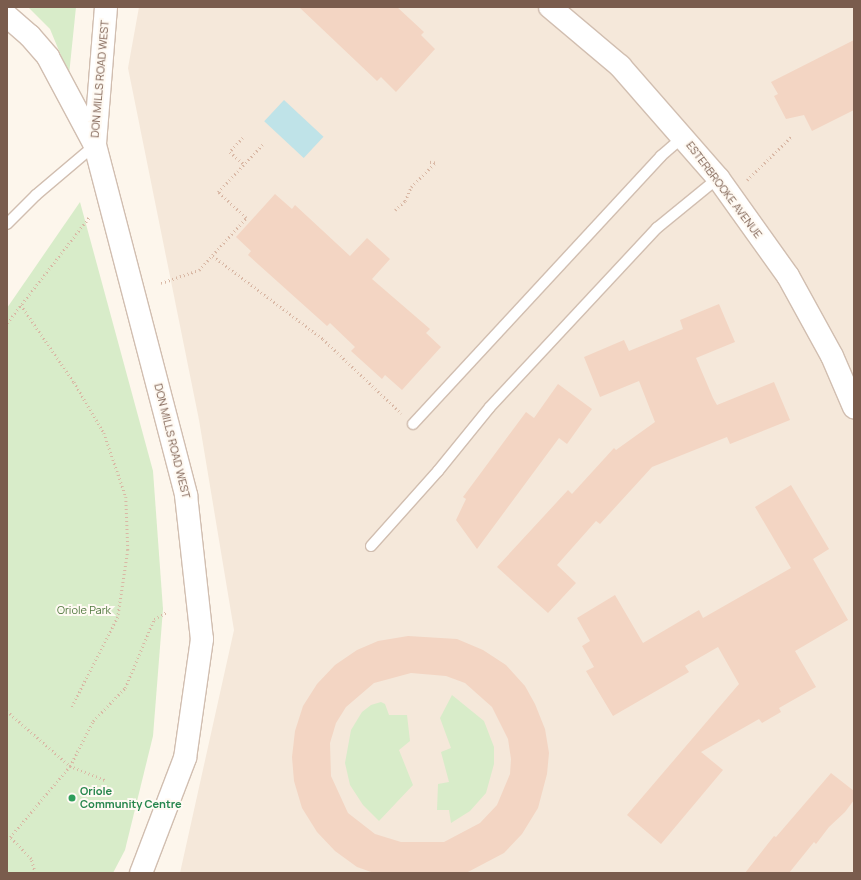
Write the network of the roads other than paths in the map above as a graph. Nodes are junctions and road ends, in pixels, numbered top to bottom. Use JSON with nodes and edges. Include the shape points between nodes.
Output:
{"nodes":[{"id":1,"x":106,"y":7,"type":"edge"},
{"id":2,"x":550,"y":7,"type":"edge"},
{"id":3,"x":7,"y":16,"type":"edge"},
{"id":4,"x":683,"y":136,"type":"junction"},
{"id":5,"x":95,"y":145,"type":"junction"},
{"id":6,"x":724,"y":187,"type":"junction"},
{"id":7,"x":7,"y":224,"type":"edge"},
{"id":8,"x":854,"y":406,"type":"edge"},
{"id":9,"x":413,"y":424,"type":"road end"},
{"id":10,"x":370,"y":546,"type":"dead end"},
{"id":11,"x":141,"y":873,"type":"edge"}],
"edges":[{"from":1,"to":5,"type":"main road","name":"DON MILLS ROAD WEST"},
{"from":2,"to":4,"type":"main road","name":"ESTERBROOKE AVENUE","via":[[620,66]]},
{"from":3,"to":5,"type":"main road","via":[[30,36],[48,57]]},
{"from":4,"to":6,"type":"main road","name":"ESTERBROOKE AVENUE"},
{"from":4,"to":9,"type":"lane","via":[[661,156]]},
{"from":5,"to":7,"type":"lane","via":[[36,195]]},
{"from":5,"to":11,"type":"main road","name":"DON MILLS ROAD WEST","via":[[186,495],[202,639],[185,758]]},
{"from":6,"to":8,"type":"main road","name":"ESTERBROOKE AVENUE","via":[[788,276],[832,356]]},
{"from":6,"to":10,"type":"lane","via":[[657,228],[490,407],[438,471]]}]}
